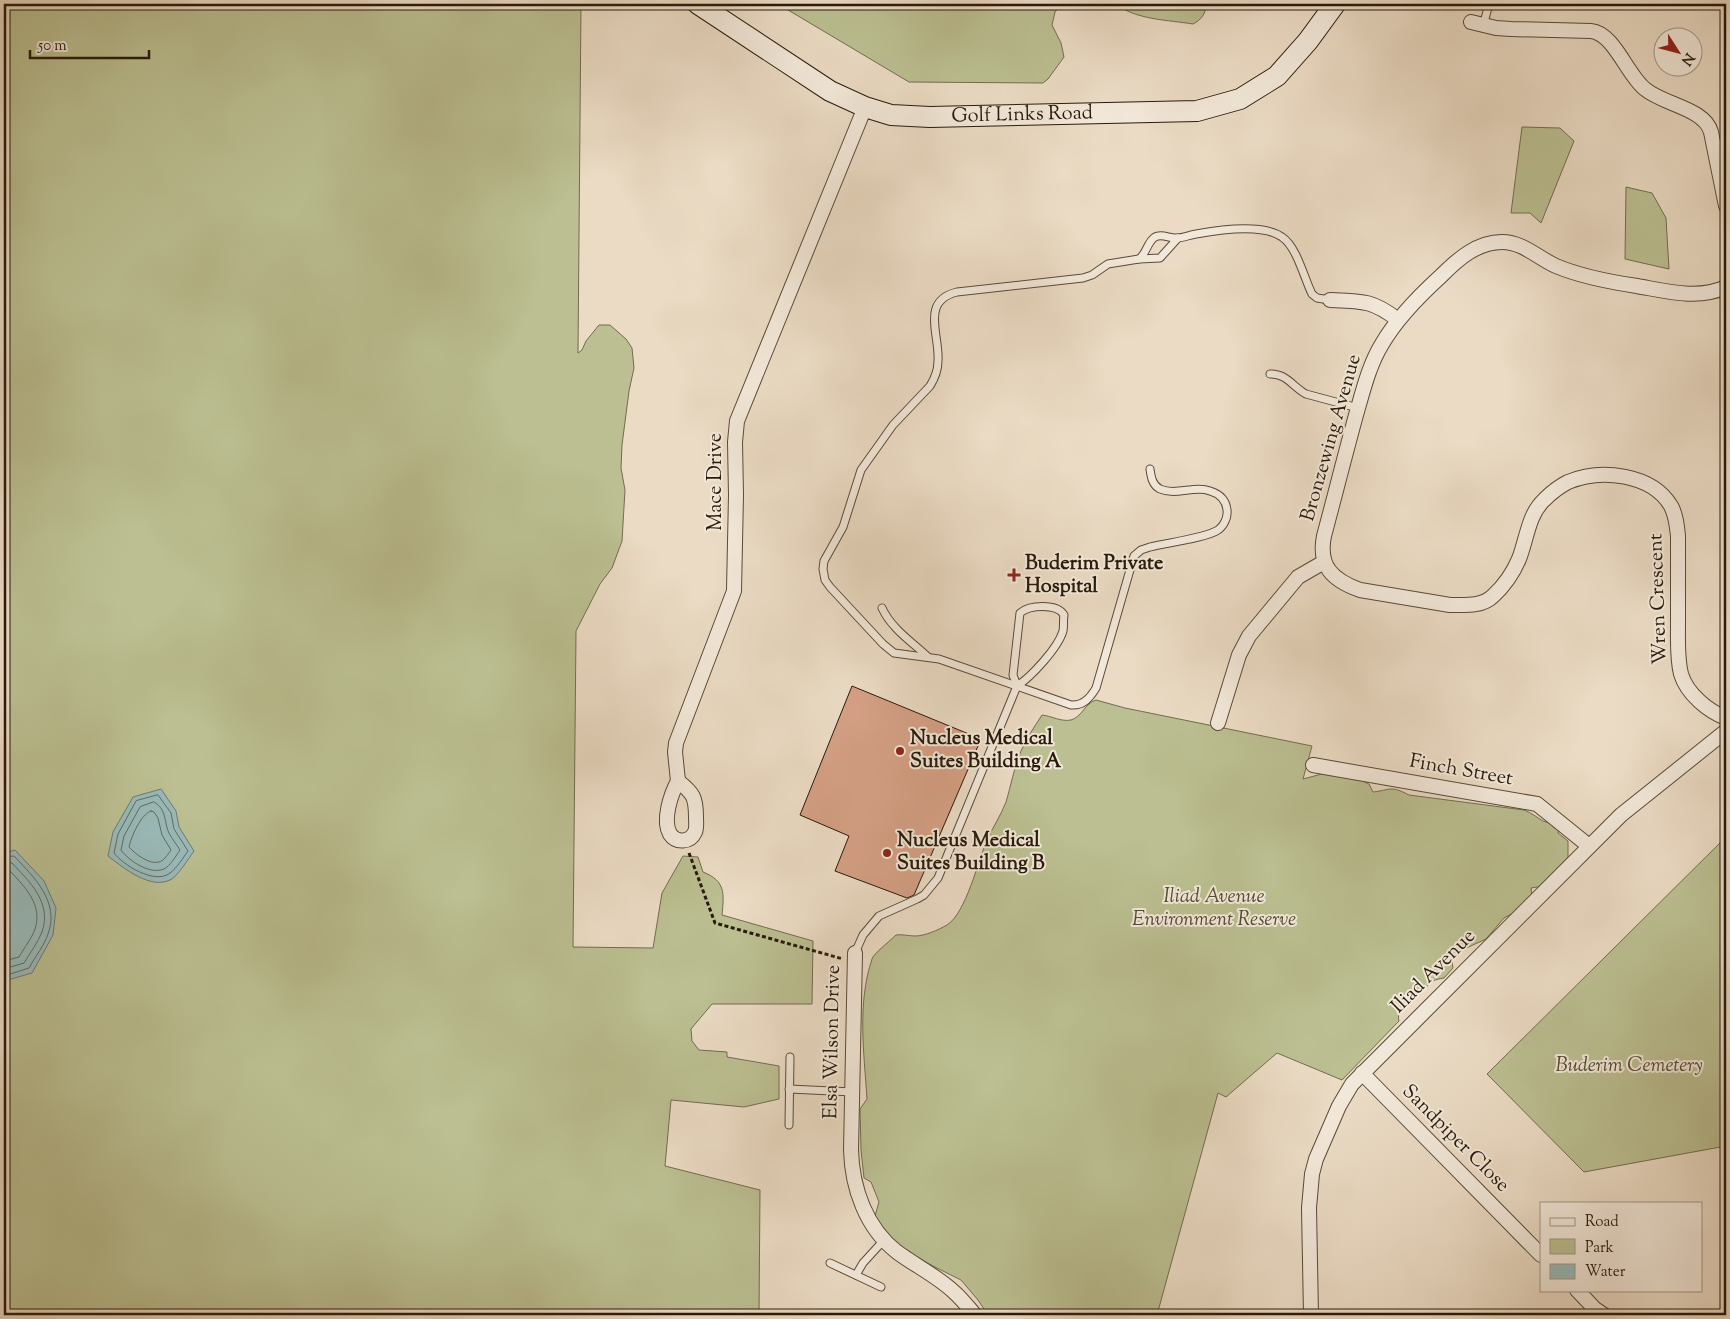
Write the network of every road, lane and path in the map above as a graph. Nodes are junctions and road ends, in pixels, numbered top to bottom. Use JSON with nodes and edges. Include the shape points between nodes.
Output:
{"nodes":[{"id":1,"x":698,"y":4,"type":"edge"},
{"id":2,"x":1335,"y":4,"type":"edge"},
{"id":3,"x":1490,"y":4,"type":"edge"},
{"id":4,"x":1477,"y":24,"type":"joint"},
{"id":5,"x":865,"y":107,"type":"junction"},
{"id":6,"x":1726,"y":206,"type":"edge"},
{"id":7,"x":1178,"y":238,"type":"junction"},
{"id":8,"x":1139,"y":259,"type":"junction"},
{"id":9,"x":1726,"y":287,"type":"edge"},
{"id":10,"x":1330,"y":300,"type":"joint"},
{"id":11,"x":1398,"y":320,"type":"junction"},
{"id":12,"x":1270,"y":374,"type":"dead end"},
{"id":13,"x":1358,"y":408,"type":"junction"},
{"id":14,"x":1150,"y":469,"type":"dead end"},
{"id":15,"x":1324,"y":562,"type":"junction"},
{"id":16,"x":882,"y":608,"type":"dead end"},
{"id":17,"x":928,"y":656,"type":"junction"},
{"id":18,"x":1017,"y":686,"type":"junction"},
{"id":19,"x":1726,"y":718,"type":"edge"},
{"id":20,"x":1218,"y":723,"type":"dead end"},
{"id":21,"x":1726,"y":731,"type":"edge"},
{"id":22,"x":1313,"y":765,"type":"dead end"},
{"id":23,"x":678,"y":781,"type":"junction"},
{"id":24,"x":684,"y":841,"type":"junction"},
{"id":25,"x":1589,"y":846,"type":"junction"},
{"id":26,"x":854,"y":957,"type":"junction"},
{"id":27,"x":790,"y":1057,"type":"dead end"},
{"id":28,"x":1362,"y":1073,"type":"junction"},
{"id":29,"x":790,"y":1089,"type":"junction"},
{"id":30,"x":853,"y":1092,"type":"junction"},
{"id":31,"x":789,"y":1124,"type":"dead end"},
{"id":32,"x":884,"y":1240,"type":"junction"},
{"id":33,"x":1540,"y":1254,"type":"edge"},
{"id":34,"x":830,"y":1263,"type":"dead end"},
{"id":35,"x":856,"y":1275,"type":"junction"},
{"id":36,"x":881,"y":1287,"type":"dead end"},
{"id":37,"x":1578,"y":1292,"type":"edge"},
{"id":38,"x":975,"y":1315,"type":"edge"},
{"id":39,"x":1311,"y":1315,"type":"edge"},
{"id":40,"x":1604,"y":1315,"type":"edge"}],
"edges":[{"from":1,"to":5,"type":"main road","name":"Golf Links Road","via":[[830,91]]},
{"from":2,"to":5,"type":"main road","name":"Golf Links Road","via":[[1278,76],[1240,99],[1197,111],[930,116],[891,115]]},
{"from":3,"to":4,"type":"lane"},
{"from":4,"to":6,"type":"street","via":[[1601,34],[1643,88],[1706,122],[1711,132]]},
{"from":5,"to":23,"type":"street","name":"Mace Drive","via":[[737,421],[734,591],[676,743]]},
{"from":7,"to":8,"type":"lane","via":[[1160,258]]},
{"from":7,"to":8,"type":"lane","via":[[1155,237]]},
{"from":7,"to":10,"type":"lane","via":[[1248,229],[1278,234],[1290,245],[1312,294]]},
{"from":8,"to":17,"type":"lane","via":[[1108,264],[1083,278],[957,292],[936,306],[934,320],[938,360],[934,380],[887,432],[861,470],[843,526],[822,569],[830,587],[888,649],[901,655]]},
{"from":9,"to":11,"type":"street","name":"Bronzewing Avenue","via":[[1711,293],[1680,293],[1602,280],[1557,267],[1517,244],[1500,242],[1481,246],[1463,256]]},
{"from":10,"to":11,"type":"street","via":[[1369,302]]},
{"from":11,"to":13,"type":"street","name":"Bronzewing Avenue","via":[[1380,346]]},
{"from":12,"to":13,"type":"lane","via":[[1283,376],[1306,394]]},
{"from":13,"to":15,"type":"street","name":"Bronzewing Avenue","via":[[1324,536]]},
{"from":14,"to":18,"type":"lane","via":[[1153,482],[1162,489],[1181,492],[1207,490],[1221,495],[1227,510],[1224,523],[1209,534],[1150,547],[1134,556],[1098,683],[1083,703],[1071,705]]},
{"from":15,"to":19,"type":"street","name":"Wren Crescent","via":[[1340,580],[1366,592],[1450,605],[1484,602],[1492,598],[1508,578],[1519,558],[1534,514],[1555,491],[1568,482],[1584,478],[1619,476],[1636,479],[1663,495],[1676,520],[1681,674],[1709,710]]},
{"from":15,"to":20,"type":"street","via":[[1298,577],[1249,636],[1239,655]]},
{"from":16,"to":17,"type":"lane","via":[[889,620]]},
{"from":17,"to":18,"type":"lane"},
{"from":18,"to":18,"type":"lane","name":"Elsa Wilson Drive","via":[[1013,675],[1020,613],[1028,608],[1059,610],[1064,615],[1061,636],[1027,680]]},
{"from":18,"to":26,"type":"lane","name":"Elsa Wilson Drive","via":[[938,878],[924,895],[879,916],[863,935]]},
{"from":21,"to":25,"type":"street","name":"Iliad Avenue","via":[[1627,810]]},
{"from":22,"to":25,"type":"street","name":"Finch Street","via":[[1537,804]]},
{"from":23,"to":24,"type":"street","name":"Mace Drive","via":[[668,804],[668,828],[676,840]]},
{"from":23,"to":24,"type":"street","via":[[690,791],[696,804],[695,832]]},
{"from":24,"to":26,"type":"path","via":[[716,922]]},
{"from":25,"to":28,"type":"street","name":"Iliad Avenue"},
{"from":26,"to":30,"type":"street","name":"Elsa Wilson Drive"},
{"from":27,"to":29,"type":"lane"},
{"from":28,"to":33,"type":"street","name":"Sandpiper Close"},
{"from":28,"to":39,"type":"street","name":"Iliad Avenue","via":[[1339,1106],[1312,1174],[1309,1208]]},
{"from":29,"to":30,"type":"lane"},
{"from":29,"to":31,"type":"lane"},
{"from":30,"to":32,"type":"street","name":"Elsa Wilson Drive","via":[[851,1150],[855,1184],[871,1222]]},
{"from":32,"to":35,"type":"lane"},
{"from":32,"to":38,"type":"street","name":"Elsa Wilson Drive","via":[[954,1292]]},
{"from":34,"to":35,"type":"lane"},
{"from":35,"to":36,"type":"lane"},
{"from":37,"to":40,"type":"street"}]}
